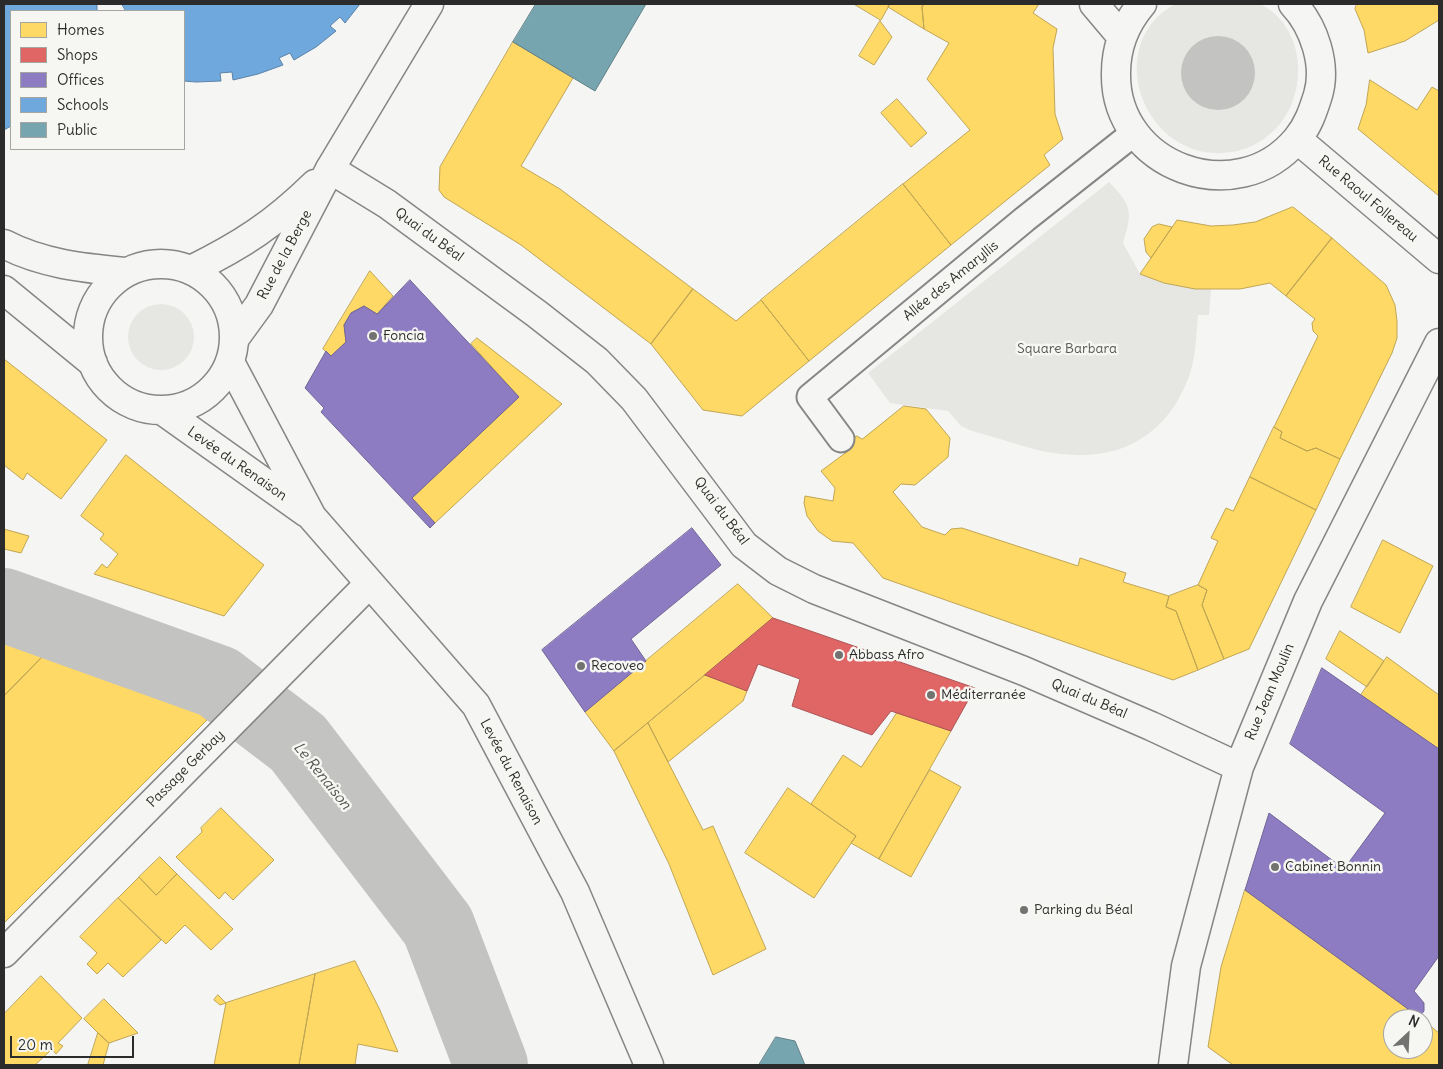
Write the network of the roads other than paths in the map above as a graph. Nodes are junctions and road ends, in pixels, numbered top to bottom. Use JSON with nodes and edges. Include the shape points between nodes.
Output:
{"nodes":[{"id":1,"x":429,"y":4,"type":"edge"},
{"id":2,"x":1094,"y":4,"type":"edge"},
{"id":3,"x":1142,"y":4,"type":"edge"},
{"id":4,"x":1293,"y":4,"type":"edge"},
{"id":5,"x":1121,"y":36,"type":"junction"},
{"id":6,"x":1134,"y":133,"type":"junction"},
{"id":7,"x":1297,"y":139,"type":"junction"},
{"id":8,"x":330,"y":169,"type":"junction"},
{"id":9,"x":4,"y":244,"type":"edge"},
{"id":10,"x":1439,"y":259,"type":"edge"},
{"id":11,"x":190,"y":270,"type":"junction"},
{"id":12,"x":126,"y":272,"type":"junction"},
{"id":13,"x":4,"y":290,"type":"edge"},
{"id":14,"x":1439,"y":343,"type":"edge"},
{"id":15,"x":232,"y":350,"type":"junction"},
{"id":16,"x":92,"y":363,"type":"junction"},
{"id":17,"x":162,"y":410,"type":"junction"},
{"id":18,"x":841,"y":439,"type":"dead end"},
{"id":19,"x":312,"y":517,"type":"junction"},
{"id":20,"x":368,"y":584,"type":"junction"},
{"id":21,"x":1239,"y":767,"type":"junction"},
{"id":22,"x":4,"y":953,"type":"edge"},
{"id":23,"x":649,"y":1065,"type":"edge"},
{"id":24,"x":1174,"y":1065,"type":"edge"}],
"edges":[{"from":1,"to":8,"type":"street","name":"Rue de la Berge"},
{"from":2,"to":5,"type":"street"},
{"from":3,"to":5,"type":"street"},
{"from":4,"to":7,"type":"street","via":[[1314,36],[1320,63],[1320,90],[1312,116]]},
{"from":5,"to":6,"type":"street","via":[[1115,86],[1122,111]]},
{"from":6,"to":7,"type":"street","via":[[1166,162],[1185,171],[1206,175],[1227,175],[1266,164]]},
{"from":6,"to":18,"type":"lane","name":"Allée des Amaryllis","via":[[810,397]]},
{"from":7,"to":10,"type":"street","name":"Rue Raoul Follereau"},
{"from":8,"to":11,"type":"street","name":"Rue de la Berge","via":[[272,224]]},
{"from":8,"to":15,"type":"street","name":"Rue de la Berge","via":[[272,283]]},
{"from":8,"to":21,"type":"street","name":"Quai du Béal","via":[[387,204],[597,361],[634,400],[744,545],[778,571],[814,589],[1061,686]]},
{"from":9,"to":12,"type":"street","via":[[20,253],[58,264]]},
{"from":11,"to":12,"type":"street","via":[[170,264],[150,264]]},
{"from":11,"to":15,"type":"street","via":[[208,281],[223,297],[232,316]]},
{"from":12,"to":16,"type":"street","via":[[109,285],[91,315],[88,343]]},
{"from":13,"to":16,"type":"street"},
{"from":14,"to":21,"type":"street","name":"Rue Jean Moulin","via":[[1308,601]]},
{"from":15,"to":17,"type":"street","via":[[222,378],[210,391],[196,402]]},
{"from":15,"to":19,"type":"street","name":"Levée du Renaison"},
{"from":16,"to":17,"type":"street","via":[[113,392],[144,408]]},
{"from":17,"to":19,"type":"street","name":"Levée du Renaison"},
{"from":19,"to":20,"type":"street","name":"Levée du Renaison"},
{"from":20,"to":22,"type":"street","name":"Passage Gerbay"},
{"from":20,"to":23,"type":"street","name":"Levée du Renaison","via":[[476,705],[575,892]]},
{"from":21,"to":24,"type":"street","name":"Rue Jean Moulin","via":[[1186,966]]}]}
